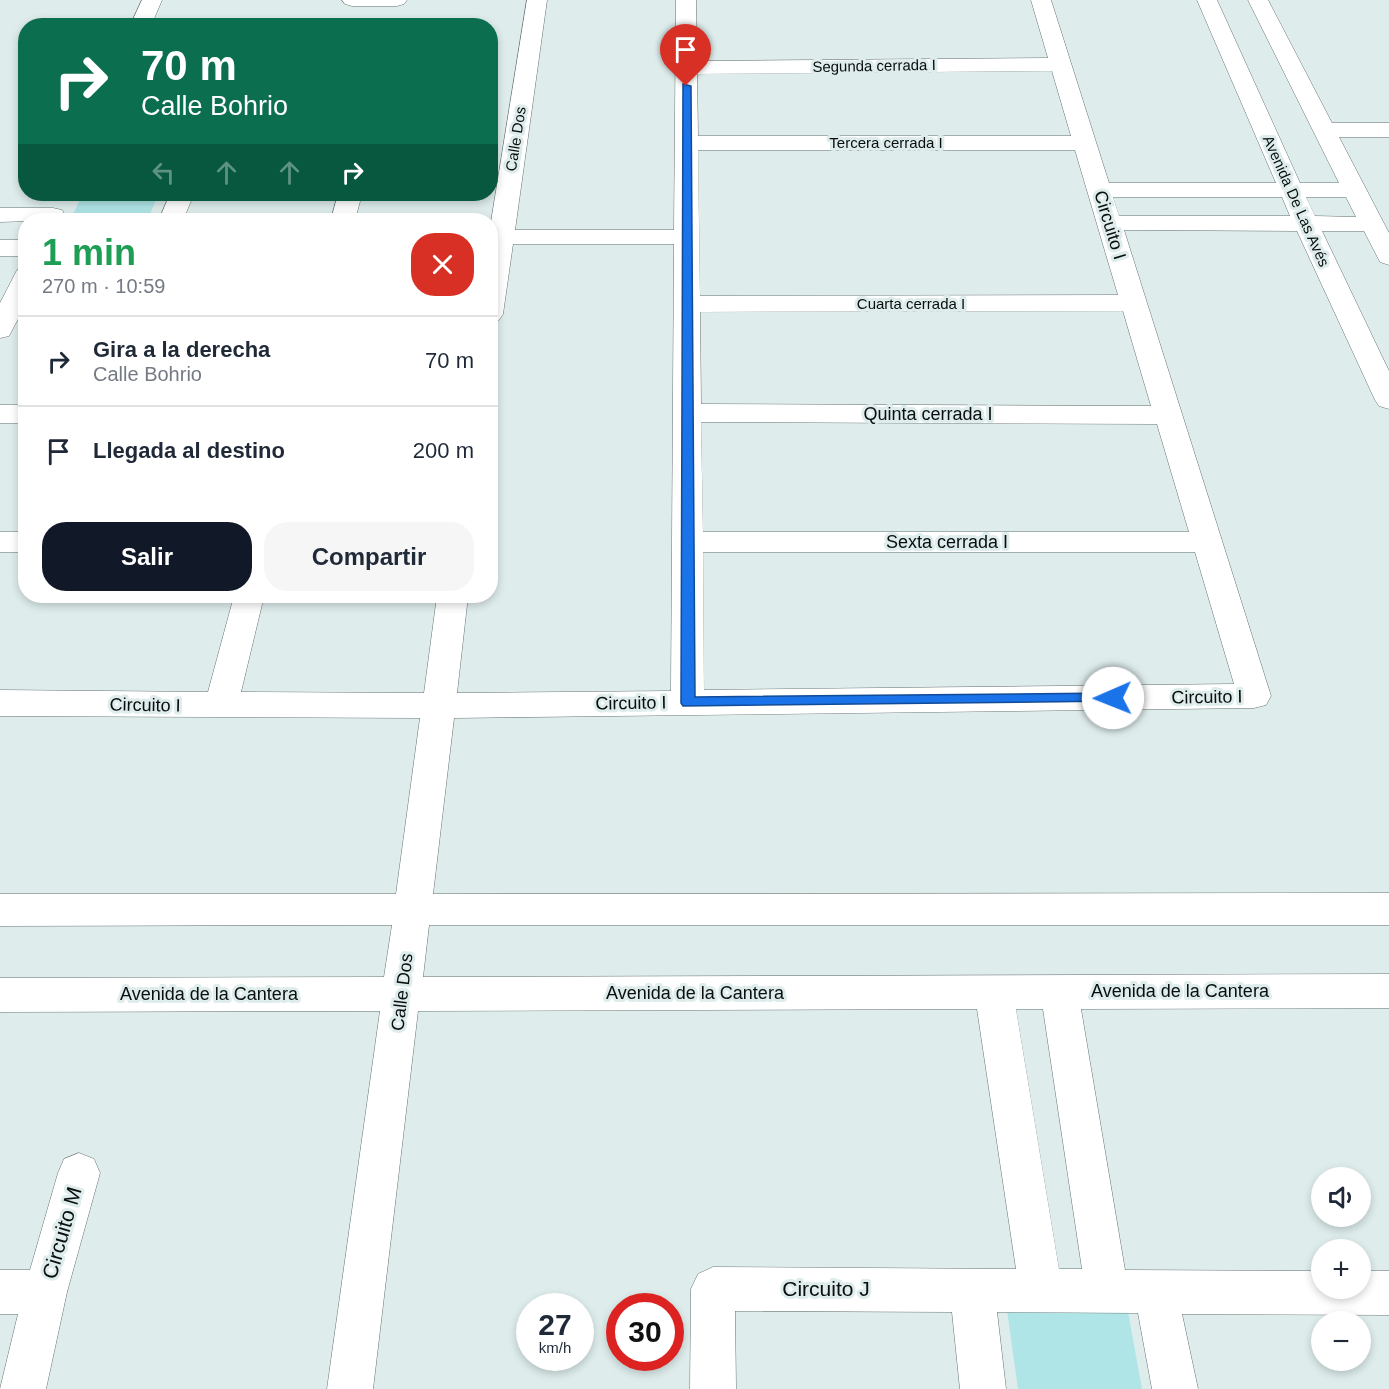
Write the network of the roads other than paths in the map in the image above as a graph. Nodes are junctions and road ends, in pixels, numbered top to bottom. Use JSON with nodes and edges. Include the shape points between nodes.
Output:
{"nodes":[{"id":1,"x":152,"y":0,"type":"edge"},
{"id":2,"x":352,"y":0,"type":"edge"},
{"id":3,"x":537,"y":0,"type":"edge"},
{"id":4,"x":686,"y":0,"type":"edge"},
{"id":5,"x":1041,"y":0,"type":"edge"},
{"id":6,"x":1206,"y":0,"type":"edge"},
{"id":7,"x":1258,"y":0,"type":"edge"},
{"id":8,"x":396,"y":6,"type":"edge"},
{"id":9,"x":144,"y":18,"type":"edge"},
{"id":10,"x":1061,"y":64,"type":"junction"},
{"id":11,"x":686,"y":68,"type":"junction"},
{"id":12,"x":1324,"y":130,"type":"junction"},
{"id":13,"x":1389,"y":130,"type":"edge"},
{"id":14,"x":686,"y":143,"type":"junction"},
{"id":15,"x":1085,"y":143,"type":"junction"},
{"id":16,"x":1099,"y":190,"type":"junction"},
{"id":17,"x":1291,"y":190,"type":"junction"},
{"id":18,"x":1355,"y":190,"type":"junction"},
{"id":19,"x":56,"y":210,"type":"edge"},
{"id":20,"x":18,"y":213,"type":"edge"},
{"id":21,"x":22,"y":213,"type":"edge"},
{"id":22,"x":0,"y":215,"type":"edge"},
{"id":23,"x":1110,"y":223,"type":"junction"},
{"id":24,"x":1306,"y":224,"type":"junction"},
{"id":25,"x":1372,"y":224,"type":"junction"},
{"id":26,"x":498,"y":225,"type":"edge"},
{"id":27,"x":498,"y":237,"type":"edge"},
{"id":28,"x":686,"y":237,"type":"junction"},
{"id":29,"x":0,"y":248,"type":"edge"},
{"id":30,"x":18,"y":248,"type":"edge"},
{"id":31,"x":1389,"y":258,"type":"edge"},
{"id":32,"x":1134,"y":303,"type":"junction"},
{"id":33,"x":18,"y":304,"type":"edge"},
{"id":34,"x":687,"y":304,"type":"junction"},
{"id":35,"x":0,"y":330,"type":"edge"},
{"id":36,"x":1389,"y":400,"type":"edge"},
{"id":37,"x":687,"y":412,"type":"junction"},
{"id":38,"x":0,"y":414,"type":"edge"},
{"id":39,"x":18,"y":414,"type":"edge"},
{"id":40,"x":1168,"y":415,"type":"junction"},
{"id":41,"x":0,"y":542,"type":"edge"},
{"id":42,"x":18,"y":542,"type":"edge"},
{"id":43,"x":687,"y":542,"type":"junction"},
{"id":44,"x":1207,"y":542,"type":"junction"},
{"id":45,"x":247,"y":603,"type":"edge"},
{"id":46,"x":452,"y":603,"type":"edge"},
{"id":47,"x":0,"y":703,"type":"edge"},
{"id":48,"x":688,"y":703,"type":"junction"},
{"id":49,"x":221,"y":705,"type":"junction"},
{"id":50,"x":439,"y":706,"type":"junction"},
{"id":51,"x":413,"y":909,"type":"junction"},
{"id":52,"x":1389,"y":909,"type":"edge"},
{"id":53,"x":0,"y":910,"type":"edge"},
{"id":54,"x":1059,"y":991,"type":"junction"},
{"id":55,"x":1389,"y":991,"type":"edge"},
{"id":56,"x":402,"y":993,"type":"junction"},
{"id":57,"x":994,"y":993,"type":"junction"},
{"id":58,"x":0,"y":995,"type":"edge"},
{"id":59,"x":80,"y":1173,"type":"dead end"},
{"id":60,"x":972,"y":1290,"type":"junction"},
{"id":61,"x":1041,"y":1290,"type":"junction"},
{"id":62,"x":0,"y":1292,"type":"edge"},
{"id":63,"x":45,"y":1292,"type":"junction"},
{"id":64,"x":1107,"y":1292,"type":"junction"},
{"id":65,"x":1156,"y":1292,"type":"junction"},
{"id":66,"x":1389,"y":1293,"type":"edge"},
{"id":67,"x":23,"y":1389,"type":"edge"},
{"id":68,"x":350,"y":1389,"type":"edge"},
{"id":69,"x":713,"y":1389,"type":"edge"},
{"id":70,"x":982,"y":1389,"type":"edge"},
{"id":71,"x":1175,"y":1389,"type":"edge"}],
"edges":[{"from":1,"to":9,"type":"street"},
{"from":2,"to":8,"type":"street"},
{"from":3,"to":26,"type":"street","name":"Calle Dos"},
{"from":4,"to":11,"type":"street"},
{"from":5,"to":10,"type":"street","name":"Circuito I"},
{"from":6,"to":17,"type":"street","name":"Avenida De Las Avés"},
{"from":7,"to":12,"type":"street"},
{"from":10,"to":11,"type":"street","name":"Segunda cerrada I"},
{"from":10,"to":15,"type":"street","name":"Circuito I"},
{"from":11,"to":14,"type":"street"},
{"from":12,"to":13,"type":"street"},
{"from":12,"to":18,"type":"street"},
{"from":14,"to":15,"type":"street","name":"Tercera cerrada I"},
{"from":14,"to":28,"type":"street"},
{"from":15,"to":16,"type":"street","name":"Circuito I"},
{"from":16,"to":17,"type":"street"},
{"from":16,"to":23,"type":"street","name":"Circuito I"},
{"from":17,"to":18,"type":"street"},
{"from":17,"to":24,"type":"street","name":"Avenida De Las Avés"},
{"from":18,"to":25,"type":"street"},
{"from":19,"to":21,"type":"street"},
{"from":20,"to":22,"type":"street"},
{"from":23,"to":24,"type":"street"},
{"from":23,"to":32,"type":"street","name":"Circuito I"},
{"from":24,"to":25,"type":"street"},
{"from":24,"to":36,"type":"street","name":"Avenida De Las Avés"},
{"from":25,"to":31,"type":"street"},
{"from":27,"to":28,"type":"street"},
{"from":28,"to":34,"type":"street"},
{"from":29,"to":30,"type":"street"},
{"from":32,"to":34,"type":"street","name":"Cuarta cerrada I"},
{"from":32,"to":40,"type":"street","name":"Circuito I"},
{"from":33,"to":35,"type":"street"},
{"from":34,"to":37,"type":"street"},
{"from":37,"to":40,"type":"street","name":"Quinta cerrada I"},
{"from":37,"to":43,"type":"street"},
{"from":38,"to":39,"type":"street"},
{"from":40,"to":44,"type":"street","name":"Circuito I"},
{"from":41,"to":42,"type":"street"},
{"from":43,"to":44,"type":"street","name":"Sexta cerrada I"},
{"from":43,"to":48,"type":"street"},
{"from":44,"to":48,"type":"street","name":"Circuito I","via":[[1254,696]]},
{"from":45,"to":49,"type":"street"},
{"from":46,"to":50,"type":"street","name":"Calle Dos"},
{"from":47,"to":49,"type":"street","name":"Circuito I"},
{"from":48,"to":50,"type":"street","name":"Circuito I"},
{"from":49,"to":50,"type":"street","name":"Circuito I"},
{"from":50,"to":51,"type":"street","name":"Calle Dos"},
{"from":51,"to":52,"type":"street"},
{"from":51,"to":53,"type":"street"},
{"from":51,"to":56,"type":"street","name":"Calle Dos"},
{"from":54,"to":55,"type":"street","name":"Avenida de la Cantera"},
{"from":54,"to":57,"type":"street","name":"Avenida de la Cantera"},
{"from":54,"to":64,"type":"street"},
{"from":56,"to":57,"type":"street","name":"Avenida de la Cantera"},
{"from":56,"to":58,"type":"street","name":"Avenida de la Cantera"},
{"from":56,"to":68,"type":"street","name":"Calle Dos"},
{"from":57,"to":61,"type":"street"},
{"from":59,"to":63,"type":"street","name":"Circuito M"},
{"from":60,"to":61,"type":"street","name":"Circuito J"},
{"from":60,"to":69,"type":"street","name":"Circuito J","via":[[713,1289]]},
{"from":60,"to":70,"type":"street"},
{"from":61,"to":64,"type":"street","name":"Circuito J"},
{"from":62,"to":63,"type":"street","name":"Circuito M"},
{"from":63,"to":67,"type":"street","name":"Circuito M"},
{"from":64,"to":65,"type":"street","name":"Circuito J"},
{"from":65,"to":66,"type":"street","name":"Circuito J"},
{"from":65,"to":71,"type":"street"}]}
